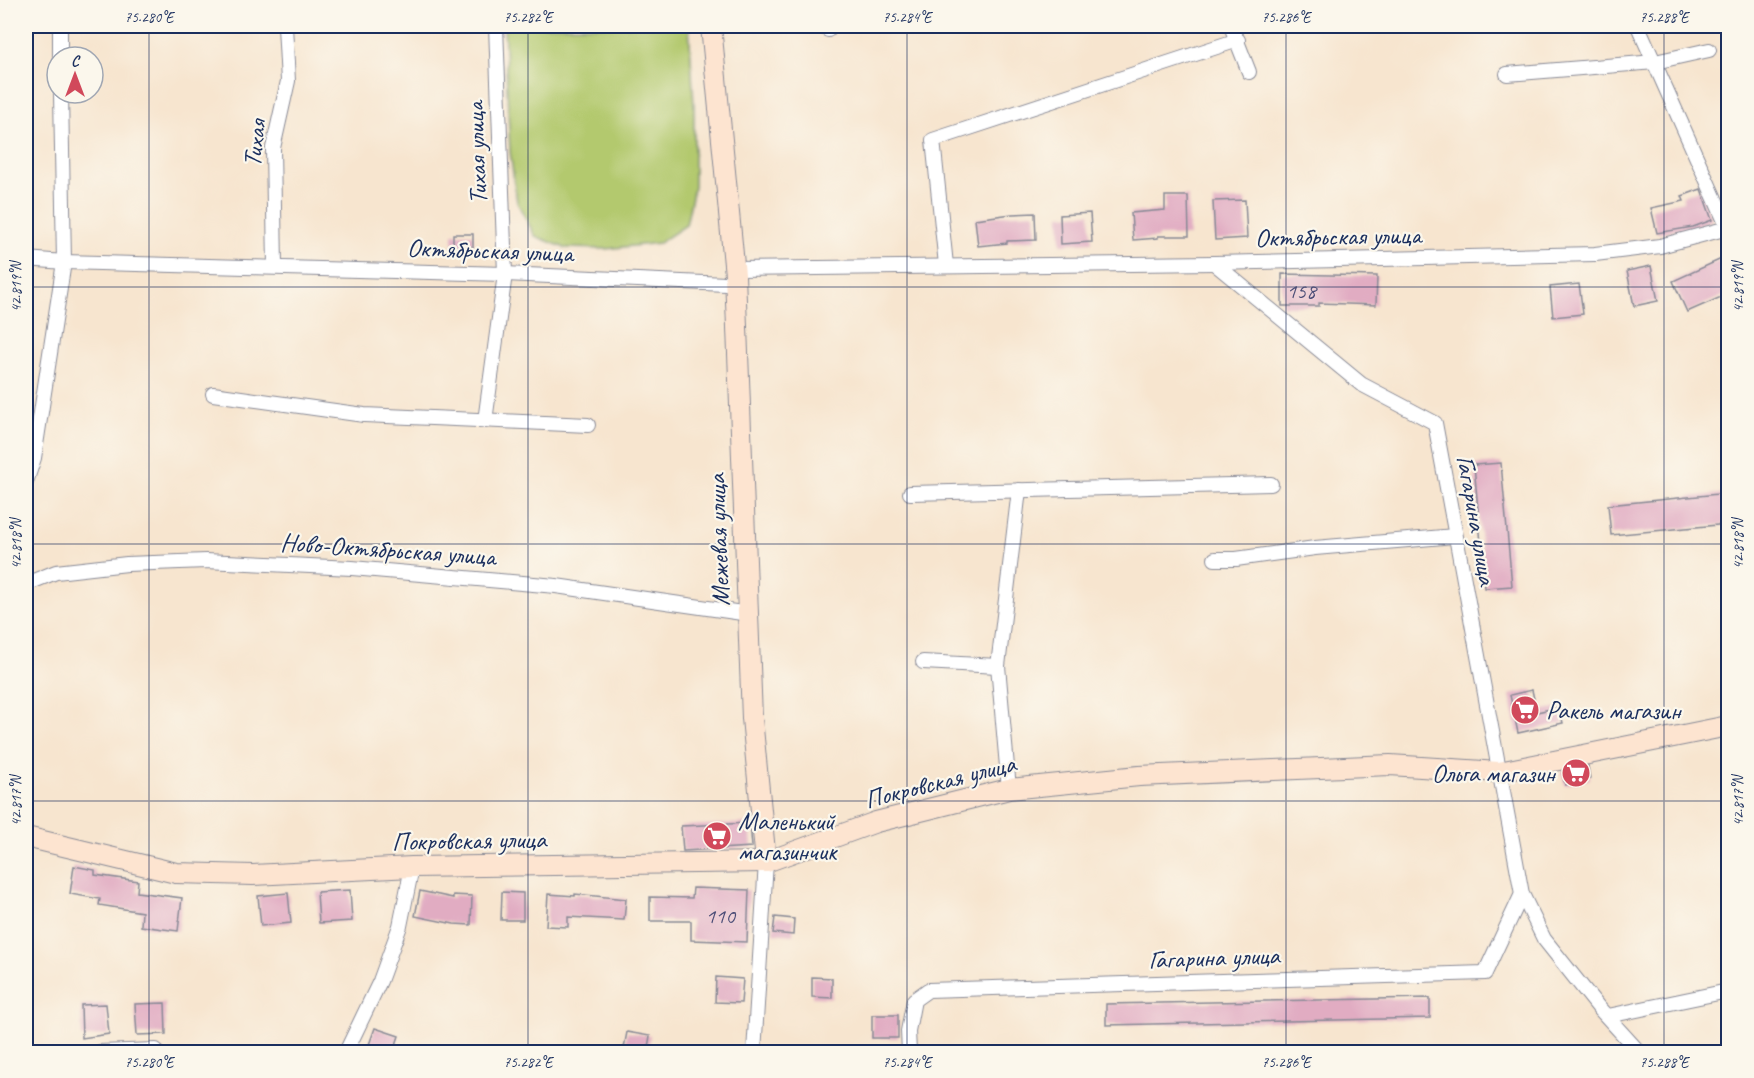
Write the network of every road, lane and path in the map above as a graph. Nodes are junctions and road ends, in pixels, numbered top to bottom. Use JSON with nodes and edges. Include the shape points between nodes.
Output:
{"nodes":[{"id":1,"x":60,"y":26,"type":"edge"},
{"id":2,"x":285,"y":26,"type":"edge"},
{"id":3,"x":496,"y":26,"type":"edge"},
{"id":4,"x":711,"y":26,"type":"edge"},
{"id":5,"x":1231,"y":26,"type":"edge"},
{"id":6,"x":1638,"y":26,"type":"edge"},
{"id":7,"x":1238,"y":40,"type":"junction"},
{"id":8,"x":60,"y":45,"type":"edge"},
{"id":9,"x":1709,"y":50,"type":"dead end"},
{"id":10,"x":1655,"y":62,"type":"junction"},
{"id":11,"x":1249,"y":72,"type":"dead end"},
{"id":12,"x":1507,"y":74,"type":"dead end"},
{"id":13,"x":61,"y":105,"type":"edge"},
{"id":14,"x":1728,"y":228,"type":"edge"},
{"id":15,"x":26,"y":259,"type":"edge"},
{"id":16,"x":64,"y":262,"type":"junction"},
{"id":17,"x":1214,"y":263,"type":"junction"},
{"id":18,"x":946,"y":265,"type":"junction"},
{"id":19,"x":275,"y":267,"type":"junction"},
{"id":20,"x":505,"y":274,"type":"junction"},
{"id":21,"x":735,"y":275,"type":"junction"},
{"id":22,"x":213,"y":394,"type":"dead end"},
{"id":23,"x":485,"y":421,"type":"junction"},
{"id":24,"x":588,"y":424,"type":"dead end"},
{"id":25,"x":26,"y":482,"type":"edge"},
{"id":26,"x":1271,"y":484,"type":"dead end"},
{"id":27,"x":1019,"y":490,"type":"junction"},
{"id":28,"x":910,"y":493,"type":"dead end"},
{"id":29,"x":1455,"y":536,"type":"junction"},
{"id":30,"x":1215,"y":559,"type":"dead end"},
{"id":31,"x":26,"y":584,"type":"edge"},
{"id":32,"x":748,"y":614,"type":"junction"},
{"id":33,"x":923,"y":662,"type":"dead end"},
{"id":34,"x":998,"y":666,"type":"junction"},
{"id":35,"x":1728,"y":726,"type":"edge"},
{"id":36,"x":1499,"y":772,"type":"junction"},
{"id":37,"x":1009,"y":789,"type":"junction"},
{"id":38,"x":26,"y":836,"type":"edge"},
{"id":39,"x":766,"y":862,"type":"junction"},
{"id":40,"x":412,"y":867,"type":"junction"},
{"id":41,"x":1522,"y":894,"type":"junction"},
{"id":42,"x":1728,"y":991,"type":"edge"},
{"id":43,"x":1608,"y":1016,"type":"junction"},
{"id":44,"x":156,"y":1050,"type":"dead end"},
{"id":45,"x":100,"y":1053,"type":"edge"},
{"id":46,"x":346,"y":1053,"type":"edge"},
{"id":47,"x":754,"y":1053,"type":"edge"},
{"id":48,"x":909,"y":1053,"type":"edge"},
{"id":49,"x":1639,"y":1053,"type":"edge"}],
"edges":[{"from":1,"to":8,"type":"street"},
{"from":2,"to":19,"type":"street","name":"Тихая","via":[[288,81],[273,148]]},
{"from":3,"to":20,"type":"street","name":"Тихая улица"},
{"from":4,"to":21,"type":"street","name":"Межевая улица"},
{"from":5,"to":7,"type":"street"},
{"from":6,"to":10,"type":"street"},
{"from":7,"to":11,"type":"street"},
{"from":7,"to":18,"type":"street","via":[[933,140]]},
{"from":9,"to":10,"type":"street"},
{"from":10,"to":12,"type":"street"},
{"from":10,"to":14,"type":"street"},
{"from":13,"to":16,"type":"street"},
{"from":14,"to":17,"type":"street","name":"Октябрьская улица","via":[[1660,246],[1595,254]]},
{"from":15,"to":16,"type":"street","name":"Октябрьская улица"},
{"from":16,"to":19,"type":"street","name":"Октябрьская улица"},
{"from":16,"to":25,"type":"street","via":[[34,458]]},
{"from":17,"to":18,"type":"street","name":"Октябрьская улица"},
{"from":17,"to":29,"type":"street","name":"Гагарина улица","via":[[1361,384],[1435,423]]},
{"from":18,"to":21,"type":"street","name":"Октябрьская улица","via":[[740,269]]},
{"from":19,"to":20,"type":"street","name":"Октябрьская улица"},
{"from":20,"to":21,"type":"street","name":"Октябрьская улица","via":[[726,284]]},
{"from":20,"to":23,"type":"street","name":"Тихая улица"},
{"from":21,"to":32,"type":"street","name":"Межевая улица"},
{"from":22,"to":23,"type":"street","via":[[364,414]]},
{"from":23,"to":24,"type":"street"},
{"from":26,"to":27,"type":"street"},
{"from":27,"to":28,"type":"street"},
{"from":27,"to":34,"type":"street"},
{"from":29,"to":30,"type":"street"},
{"from":29,"to":36,"type":"street","name":"Гагарина улица"},
{"from":31,"to":32,"type":"street","name":"Ново-Октябрьская улица","via":[[56,572],[127,564],[218,562],[352,568],[556,586]]},
{"from":32,"to":39,"type":"street","name":"Межевая улица","via":[[752,718]]},
{"from":33,"to":34,"type":"street"},
{"from":34,"to":37,"type":"street"},
{"from":35,"to":36,"type":"street","name":"Покровская улица"},
{"from":36,"to":37,"type":"street","name":"Покровская улица","via":[[1378,765],[1138,776]]},
{"from":36,"to":41,"type":"street","name":"Гагарина улица"},
{"from":37,"to":39,"type":"street","name":"Покровская улица","via":[[876,822]]},
{"from":38,"to":40,"type":"street","name":"Покровская улица","via":[[176,873],[253,875]]},
{"from":39,"to":40,"type":"street","name":"Покровская улица"},
{"from":39,"to":47,"type":"street","name":"Межевая улица"},
{"from":40,"to":46,"type":"street","via":[[400,926],[380,981]]},
{"from":41,"to":43,"type":"street","name":"Гагарина улица","via":[[1544,939]]},
{"from":41,"to":48,"type":"street","name":"Гагарина улица","via":[[1485,973],[928,990],[914,1000],[908,1031]]},
{"from":42,"to":43,"type":"street"},
{"from":43,"to":49,"type":"street","name":"Гагарина улица"},
{"from":44,"to":45,"type":"street"}]}
